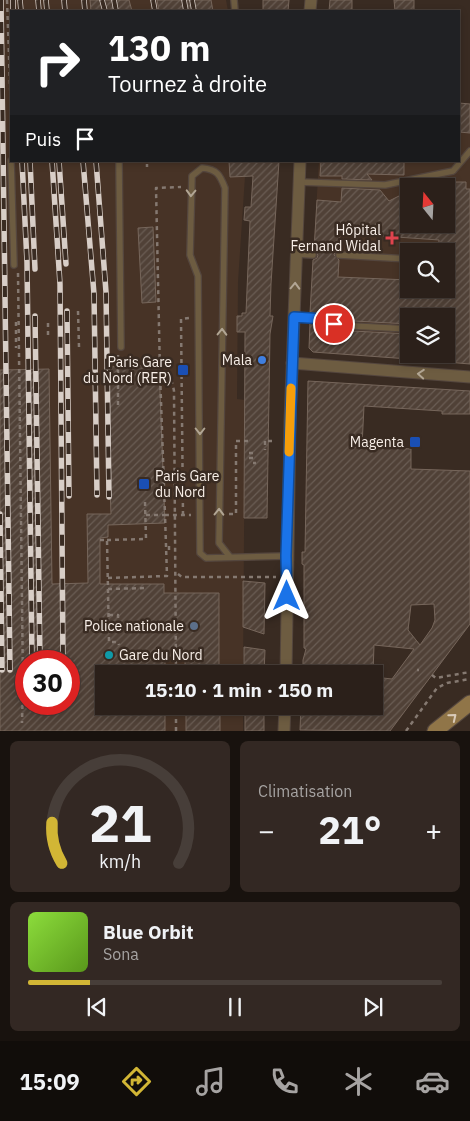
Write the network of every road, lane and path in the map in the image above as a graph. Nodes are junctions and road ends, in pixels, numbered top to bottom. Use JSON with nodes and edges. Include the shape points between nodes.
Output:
{"nodes":[{"id":1,"x":7,"y":0,"type":"edge"},
{"id":2,"x":10,"y":85,"type":"edge"},
{"id":3,"x":470,"y":151,"type":"edge"},
{"id":4,"x":11,"y":162,"type":"edge"},
{"id":5,"x":119,"y":162,"type":"edge"},
{"id":6,"x":300,"y":162,"type":"edge"},
{"id":7,"x":299,"y":182,"type":"junction"},
{"id":8,"x":181,"y":187,"type":"dead end"},
{"id":9,"x":296,"y":254,"type":"junction"},
{"id":10,"x":313,"y":255,"type":"dead end"},
{"id":11,"x":339,"y":255,"type":"dead end"},
{"id":12,"x":400,"y":258,"type":"edge"},
{"id":13,"x":16,"y":267,"type":"joint"},
{"id":14,"x":78,"y":311,"type":"dead end"},
{"id":15,"x":294,"y":317,"type":"junction"},
{"id":16,"x":189,"y":318,"type":"dead end"},
{"id":17,"x":16,"y":322,"type":"dead end"},
{"id":18,"x":48,"y":323,"type":"dead end"},
{"id":19,"x":400,"y":328,"type":"edge"},
{"id":20,"x":48,"y":335,"type":"dead end"},
{"id":21,"x":79,"y":347,"type":"dead end"},
{"id":22,"x":122,"y":347,"type":"dead end"},
{"id":23,"x":16,"y":348,"type":"dead end"},
{"id":24,"x":292,"y":363,"type":"junction"},
{"id":25,"x":150,"y":373,"type":"dead end"},
{"id":26,"x":160,"y":373,"type":"junction"},
{"id":27,"x":119,"y":376,"type":"dead end"},
{"id":28,"x":470,"y":377,"type":"edge"},
{"id":29,"x":118,"y":405,"type":"dead end"},
{"id":30,"x":268,"y":441,"type":"dead end"},
{"id":31,"x":265,"y":450,"type":"dead end"},
{"id":32,"x":249,"y":453,"type":"dead end"},
{"id":33,"x":256,"y":453,"type":"dead end"},
{"id":34,"x":249,"y":458,"type":"dead end"},
{"id":35,"x":256,"y":458,"type":"dead end"},
{"id":36,"x":145,"y":502,"type":"dead end"},
{"id":37,"x":146,"y":515,"type":"junction"},
{"id":38,"x":183,"y":515,"type":"dead end"},
{"id":39,"x":100,"y":540,"type":"dead end"},
{"id":40,"x":107,"y":540,"type":"junction"},
{"id":41,"x":169,"y":546,"type":"dead end"},
{"id":42,"x":169,"y":550,"type":"dead end"},
{"id":43,"x":286,"y":556,"type":"junction"},
{"id":44,"x":230,"y":557,"type":"junction"},
{"id":45,"x":177,"y":572,"type":"junction"},
{"id":46,"x":264,"y":577,"type":"dead end"},
{"id":47,"x":147,"y":588,"type":"dead end"},
{"id":48,"x":108,"y":589,"type":"junction"},
{"id":49,"x":109,"y":615,"type":"junction"},
{"id":50,"x":118,"y":618,"type":"dead end"},
{"id":51,"x":118,"y":645,"type":"dead end"},
{"id":52,"x":176,"y":665,"type":"edge"},
{"id":53,"x":286,"y":665,"type":"edge"},
{"id":54,"x":470,"y":672,"type":"edge"},
{"id":55,"x":432,"y":675,"type":"dead end"},
{"id":56,"x":470,"y":679,"type":"edge"},
{"id":57,"x":470,"y":703,"type":"edge"},
{"id":58,"x":176,"y":715,"type":"edge"},
{"id":59,"x":285,"y":715,"type":"edge"},
{"id":60,"x":22,"y":723,"type":"dead end"},
{"id":61,"x":176,"y":731,"type":"edge"},
{"id":62,"x":284,"y":731,"type":"edge"},
{"id":63,"x":406,"y":731,"type":"edge"},
{"id":64,"x":436,"y":731,"type":"edge"}],
"edges":[{"from":1,"to":2,"type":"path"},
{"from":3,"to":7,"type":"lane","via":[[453,171],[390,184]]},
{"from":4,"to":13,"type":"lane"},
{"from":5,"to":22,"type":"lane"},
{"from":6,"to":7,"type":"street"},
{"from":7,"to":9,"type":"street"},
{"from":8,"to":26,"type":"path","via":[[156,188]]},
{"from":9,"to":10,"type":"lane"},
{"from":15,"to":9,"type":"street","one_way":true},
{"from":11,"to":12,"type":"lane"},
{"from":13,"to":60,"type":"path"},
{"from":14,"to":21,"type":"path"},
{"from":15,"to":19,"type":"lane","via":[[325,319],[334,324]]},
{"from":15,"to":24,"type":"street"},
{"from":16,"to":38,"type":"path","via":[[181,319]]},
{"from":17,"to":23,"type":"path"},
{"from":18,"to":20,"type":"path"},
{"from":28,"to":24,"type":"street","one_way":true},
{"from":24,"to":43,"type":"street"},
{"from":25,"to":26,"type":"path"},
{"from":26,"to":37,"type":"path","via":[[165,515]]},
{"from":26,"to":45,"type":"path","via":[[171,378],[174,391]]},
{"from":27,"to":29,"type":"path"},
{"from":30,"to":31,"type":"path"},
{"from":32,"to":33,"type":"path"},
{"from":34,"to":35,"type":"path"},
{"from":36,"to":37,"type":"path"},
{"from":37,"to":40,"type":"path","via":[[146,538]]},
{"from":39,"to":40,"type":"path"},
{"from":40,"to":48,"type":"path"},
{"from":41,"to":42,"type":"path"},
{"from":43,"to":44,"type":"lane"},
{"from":43,"to":53,"type":"street"},
{"from":44,"to":44,"type":"lane","one_way":true,"via":[[219,543],[225,188],[218,174],[212,169],[202,168],[192,176],[190,256],[198,276],[200,553],[206,558]]},
{"from":45,"to":46,"type":"path","via":[[182,577]]},
{"from":45,"to":52,"type":"path"},
{"from":47,"to":48,"type":"path"},
{"from":48,"to":49,"type":"path"},
{"from":49,"to":50,"type":"path","via":[[118,615]]},
{"from":49,"to":51,"type":"path","via":[[110,642],[118,642]]},
{"from":54,"to":55,"type":"path","via":[[436,678]]},
{"from":56,"to":63,"type":"path","via":[[437,688]]},
{"from":64,"to":57,"type":"main road","one_way":true},
{"from":58,"to":61,"type":"path"},
{"from":59,"to":62,"type":"street"}]}
